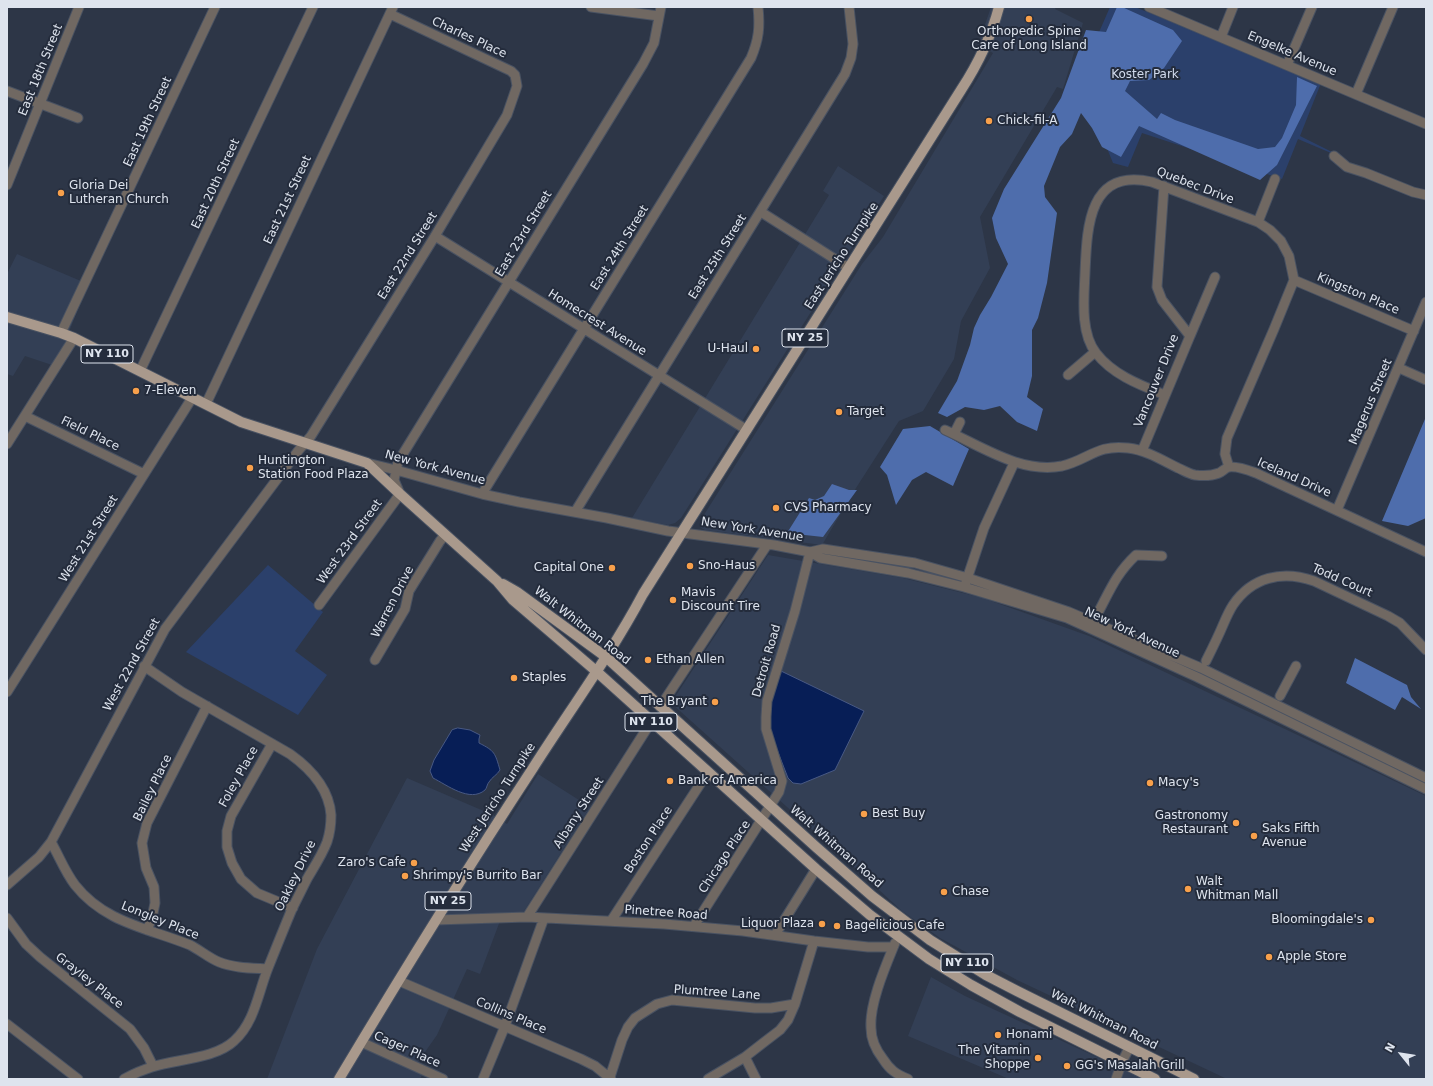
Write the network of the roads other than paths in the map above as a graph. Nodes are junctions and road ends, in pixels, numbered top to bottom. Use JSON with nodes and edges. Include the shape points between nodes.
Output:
{"nodes":[{"id":1,"x":79,"y":7,"type":"edge"},
{"id":2,"x":215,"y":7,"type":"edge"},
{"id":3,"x":313,"y":7,"type":"edge"},
{"id":4,"x":591,"y":7,"type":"edge"},
{"id":5,"x":758,"y":7,"type":"edge"},
{"id":6,"x":849,"y":7,"type":"edge"},
{"id":7,"x":999,"y":7,"type":"edge"},
{"id":8,"x":1233,"y":7,"type":"edge"},
{"id":9,"x":1312,"y":7,"type":"edge"},
{"id":10,"x":1393,"y":7,"type":"edge"},
{"id":11,"x":1152,"y":8,"type":"edge"},
{"id":12,"x":392,"y":11,"type":"edge"},
{"id":13,"x":660,"y":11,"type":"edge"},
{"id":14,"x":1221,"y":37,"type":"junction"},
{"id":15,"x":1287,"y":65,"type":"junction"},
{"id":16,"x":515,"y":75,"type":"joint"},
{"id":17,"x":7,"y":91,"type":"edge"},
{"id":18,"x":1356,"y":94,"type":"junction"},
{"id":19,"x":40,"y":104,"type":"junction"},
{"id":20,"x":78,"y":118,"type":"dead end"},
{"id":21,"x":1425,"y":120,"type":"edge"},
{"id":22,"x":1334,"y":156,"type":"dead end"},
{"id":23,"x":1275,"y":179,"type":"dead end"},
{"id":24,"x":7,"y":186,"type":"edge"},
{"id":25,"x":1164,"y":186,"type":"junction"},
{"id":26,"x":1426,"y":195,"type":"edge"},
{"id":27,"x":761,"y":212,"type":"junction"},
{"id":28,"x":1258,"y":222,"type":"junction"},
{"id":29,"x":435,"y":236,"type":"junction"},
{"id":30,"x":849,"y":268,"type":"junction"},
{"id":31,"x":1215,"y":277,"type":"dead end"},
{"id":32,"x":1294,"y":280,"type":"junction"},
{"id":33,"x":509,"y":283,"type":"junction"},
{"id":34,"x":1426,"y":302,"type":"edge"},
{"id":35,"x":7,"y":318,"type":"edge"},
{"id":36,"x":584,"y":328,"type":"junction"},
{"id":37,"x":1414,"y":331,"type":"junction"},
{"id":38,"x":61,"y":333,"type":"junction"},
{"id":39,"x":1190,"y":336,"type":"junction"},
{"id":40,"x":74,"y":338,"type":"junction"},
{"id":41,"x":1095,"y":352,"type":"junction"},
{"id":42,"x":1399,"y":368,"type":"junction"},
{"id":43,"x":140,"y":371,"type":"junction"},
{"id":44,"x":659,"y":375,"type":"junction"},
{"id":45,"x":1068,"y":375,"type":"dead end"},
{"id":46,"x":1426,"y":380,"type":"edge"},
{"id":47,"x":1165,"y":395,"type":"junction"},
{"id":48,"x":192,"y":398,"type":"junction"},
{"id":49,"x":206,"y":404,"type":"junction"},
{"id":50,"x":25,"y":416,"type":"junction"},
{"id":51,"x":960,"y":422,"type":"dead end"},
{"id":52,"x":747,"y":430,"type":"junction"},
{"id":53,"x":946,"y":430,"type":"dead end"},
{"id":54,"x":954,"y":434,"type":"junction"},
{"id":55,"x":304,"y":443,"type":"junction"},
{"id":56,"x":7,"y":444,"type":"edge"},
{"id":57,"x":321,"y":449,"type":"junction"},
{"id":58,"x":1142,"y":451,"type":"junction"},
{"id":59,"x":1014,"y":462,"type":"junction"},
{"id":60,"x":367,"y":463,"type":"junction"},
{"id":61,"x":1229,"y":467,"type":"junction"},
{"id":62,"x":396,"y":470,"type":"junction"},
{"id":63,"x":144,"y":474,"type":"junction"},
{"id":64,"x":400,"y":494,"type":"junction"},
{"id":65,"x":482,"y":494,"type":"junction"},
{"id":66,"x":1337,"y":510,"type":"junction"},
{"id":67,"x":575,"y":512,"type":"junction"},
{"id":68,"x":682,"y":533,"type":"junction"},
{"id":69,"x":445,"y":535,"type":"junction"},
{"id":70,"x":767,"y":545,"type":"junction"},
{"id":71,"x":810,"y":552,"type":"junction"},
{"id":72,"x":1426,"y":552,"type":"edge"},
{"id":73,"x":1162,"y":556,"type":"dead end"},
{"id":74,"x":968,"y":578,"type":"junction"},
{"id":75,"x":497,"y":582,"type":"junction"},
{"id":76,"x":964,"y":587,"type":"junction"},
{"id":77,"x":319,"y":605,"type":"dead end"},
{"id":78,"x":1099,"y":611,"type":"dead end"},
{"id":79,"x":1426,"y":650,"type":"edge"},
{"id":80,"x":606,"y":657,"type":"junction"},
{"id":81,"x":375,"y":660,"type":"dead end"},
{"id":82,"x":1206,"y":661,"type":"dead end"},
{"id":83,"x":144,"y":666,"type":"junction"},
{"id":84,"x":1296,"y":666,"type":"dead end"},
{"id":85,"x":596,"y":672,"type":"junction"},
{"id":86,"x":7,"y":692,"type":"edge"},
{"id":87,"x":1280,"y":696,"type":"dead end"},
{"id":88,"x":207,"y":706,"type":"junction"},
{"id":89,"x":660,"y":707,"type":"junction"},
{"id":90,"x":651,"y":722,"type":"junction"},
{"id":91,"x":272,"y":744,"type":"junction"},
{"id":92,"x":708,"y":772,"type":"junction"},
{"id":93,"x":1426,"y":778,"type":"edge"},
{"id":94,"x":1426,"y":789,"type":"edge"},
{"id":95,"x":770,"y":807,"type":"junction"},
{"id":96,"x":762,"y":820,"type":"junction"},
{"id":97,"x":51,"y":842,"type":"junction"},
{"id":98,"x":816,"y":869,"type":"junction"},
{"id":99,"x":7,"y":885,"type":"edge"},
{"id":100,"x":293,"y":908,"type":"junction"},
{"id":101,"x":870,"y":914,"type":"junction"},
{"id":102,"x":527,"y":917,"type":"junction"},
{"id":103,"x":7,"y":918,"type":"edge"},
{"id":104,"x":544,"y":918,"type":"junction"},
{"id":105,"x":436,"y":920,"type":"junction"},
{"id":106,"x":611,"y":921,"type":"junction"},
{"id":107,"x":907,"y":922,"type":"junction"},
{"id":108,"x":694,"y":926,"type":"junction"},
{"id":109,"x":147,"y":930,"type":"junction"},
{"id":110,"x":775,"y":935,"type":"junction"},
{"id":111,"x":898,"y":936,"type":"junction"},
{"id":112,"x":814,"y":941,"type":"junction"},
{"id":113,"x":893,"y":947,"type":"junction"},
{"id":114,"x":953,"y":955,"type":"junction"},
{"id":115,"x":267,"y":968,"type":"junction"},
{"id":116,"x":398,"y":981,"type":"junction"},
{"id":117,"x":795,"y":1004,"type":"junction"},
{"id":118,"x":7,"y":1024,"type":"edge"},
{"id":119,"x":505,"y":1026,"type":"junction"},
{"id":120,"x":361,"y":1042,"type":"junction"},
{"id":121,"x":1129,"y":1048,"type":"junction"},
{"id":122,"x":745,"y":1057,"type":"junction"},
{"id":123,"x":1122,"y":1062,"type":"junction"},
{"id":124,"x":153,"y":1066,"type":"junction"},
{"id":125,"x":893,"y":1077,"type":"edge"},
{"id":126,"x":611,"y":1078,"type":"edge"},
{"id":127,"x":78,"y":1079,"type":"edge"},
{"id":128,"x":124,"y":1079,"type":"edge"},
{"id":129,"x":339,"y":1079,"type":"edge"},
{"id":130,"x":443,"y":1079,"type":"edge"},
{"id":131,"x":483,"y":1079,"type":"edge"},
{"id":132,"x":708,"y":1079,"type":"edge"},
{"id":133,"x":756,"y":1079,"type":"edge"},
{"id":134,"x":908,"y":1079,"type":"edge"},
{"id":135,"x":1116,"y":1079,"type":"edge"},
{"id":136,"x":1156,"y":1079,"type":"edge"},
{"id":137,"x":1194,"y":1079,"type":"edge"}],
"edges":[{"from":1,"to":19,"type":"street","name":"East 18th Street"},
{"from":2,"to":38,"type":"street","name":"East 19th Street"},
{"from":3,"to":43,"type":"street","name":"East 20th Street"},
{"from":4,"to":13,"type":"street"},
{"from":5,"to":36,"type":"street","name":"East 24th Street","via":[[757,44],[751,58]]},
{"from":6,"to":27,"type":"street","name":"East 25th Street","via":[[852,58],[845,74]]},
{"from":7,"to":30,"type":"main road","name":"East Jericho Turnpike","number":"NY 25","via":[[988,40],[972,74]]},
{"from":8,"to":14,"type":"street"},
{"from":9,"to":15,"type":"street"},
{"from":10,"to":18,"type":"street"},
{"from":11,"to":14,"type":"street","name":"Engelke Avenue"},
{"from":12,"to":16,"type":"street","name":"Charles Place"},
{"from":12,"to":49,"type":"street","name":"East 21st Street"},
{"from":13,"to":33,"type":"street","name":"East 23rd Street","via":[[654,43],[643,64]]},
{"from":14,"to":15,"type":"street","name":"Engelke Avenue"},
{"from":15,"to":18,"type":"street","name":"Engelke Avenue"},
{"from":16,"to":29,"type":"street","name":"East 22nd Street","via":[[517,86],[507,115]]},
{"from":17,"to":19,"type":"street"},
{"from":18,"to":21,"type":"street","name":"Engelke Avenue"},
{"from":19,"to":20,"type":"street"},
{"from":19,"to":24,"type":"street","name":"East 18th Street"},
{"from":22,"to":26,"type":"street","via":[[1347,167]]},
{"from":23,"to":28,"type":"street"},
{"from":25,"to":28,"type":"street","name":"Quebec Drive"},
{"from":25,"to":39,"type":"street","name":"Vancouver Drive","via":[[1157,287],[1162,300]]},
{"from":25,"to":41,"type":"street","name":"Quebec Drive","via":[[1140,179],[1115,183],[1104,192],[1091,214],[1083,304],[1084,320]]},
{"from":27,"to":30,"type":"street"},
{"from":27,"to":44,"type":"street","name":"East 25th Street"},
{"from":28,"to":32,"type":"street","name":"Quebec Drive","via":[[1281,241],[1289,256]]},
{"from":29,"to":33,"type":"street","name":"Homecrest Avenue"},
{"from":29,"to":55,"type":"street","name":"East 22nd Street","via":[[311,436]]},
{"from":30,"to":52,"type":"main road","name":"East Jericho Turnpike","number":"NY 25"},
{"from":31,"to":39,"type":"street"},
{"from":32,"to":37,"type":"street","name":"Kingston Place"},
{"from":32,"to":61,"type":"street","via":[[1227,438],[1225,454]]},
{"from":33,"to":36,"type":"street","name":"Homecrest Avenue"},
{"from":33,"to":62,"type":"street","name":"East 23rd Street","via":[[398,462]]},
{"from":34,"to":37,"type":"street","name":"Magerus Street"},
{"from":35,"to":38,"type":"main road","name":"New York Avenue","number":"NY 110"},
{"from":36,"to":44,"type":"street","name":"Homecrest Avenue"},
{"from":36,"to":65,"type":"street","name":"East 24th Street"},
{"from":37,"to":42,"type":"street","name":"Magerus Street"},
{"from":38,"to":40,"type":"main road","name":"New York Avenue","number":"NY 110"},
{"from":39,"to":47,"type":"street","name":"Vancouver Drive"},
{"from":40,"to":43,"type":"main road","name":"New York Avenue","number":"NY 110"},
{"from":40,"to":50,"type":"street"},
{"from":41,"to":45,"type":"street"},
{"from":41,"to":47,"type":"street","name":"Quebec Drive","via":[[1111,369]]},
{"from":42,"to":46,"type":"street"},
{"from":42,"to":66,"type":"street","name":"Magerus Street"},
{"from":43,"to":48,"type":"main road","name":"New York Avenue","number":"NY 110"},
{"from":44,"to":52,"type":"street","name":"Homecrest Avenue"},
{"from":44,"to":67,"type":"street","name":"East 25th Street"},
{"from":47,"to":58,"type":"street","name":"Vancouver Drive"},
{"from":48,"to":49,"type":"main road","name":"New York Avenue","number":"NY 110"},
{"from":48,"to":63,"type":"street","name":"West 21st Street"},
{"from":49,"to":55,"type":"main road","name":"New York Avenue","number":"NY 110","via":[[241,422]]},
{"from":50,"to":56,"type":"street"},
{"from":50,"to":63,"type":"street","name":"Field Place"},
{"from":51,"to":54,"type":"street"},
{"from":52,"to":68,"type":"main road","name":"East Jericho Turnpike","number":"NY 25"},
{"from":53,"to":54,"type":"street"},
{"from":54,"to":59,"type":"street"},
{"from":55,"to":57,"type":"main road","name":"New York Avenue","number":"NY 110"},
{"from":55,"to":83,"type":"street","name":"West 22nd Street","via":[[173,617]]},
{"from":57,"to":60,"type":"main road","name":"New York Avenue","number":"NY 110"},
{"from":57,"to":64,"type":"main road","name":"Walt Whitman Road","number":"NY 110","via":[[351,462]]},
{"from":58,"to":59,"type":"street","via":[[1114,447],[1101,449],[1061,466],[1033,467]]},
{"from":58,"to":61,"type":"street","via":[[1192,474],[1206,476]]},
{"from":59,"to":74,"type":"street","via":[[984,528]]},
{"from":60,"to":62,"type":"street","name":"New York Avenue"},
{"from":60,"to":64,"type":"main road","name":"Walt Whitman Road","number":"NY 110"},
{"from":61,"to":66,"type":"street","name":"Iceland Drive","via":[[1256,473]]},
{"from":62,"to":64,"type":"street","via":[[394,480]]},
{"from":62,"to":65,"type":"street","name":"New York Avenue"},
{"from":63,"to":86,"type":"street","name":"West 21st Street"},
{"from":64,"to":69,"type":"main road","name":"Walt Whitman Road","number":"NY 110"},
{"from":64,"to":77,"type":"street","name":"West 23rd Street"},
{"from":65,"to":67,"type":"street","name":"New York Avenue"},
{"from":66,"to":72,"type":"street","name":"Iceland Drive"},
{"from":67,"to":68,"type":"street","name":"New York Avenue"},
{"from":68,"to":70,"type":"street","name":"New York Avenue"},
{"from":68,"to":80,"type":"main road","name":"West Jericho Turnpike","number":"NY 25"},
{"from":69,"to":75,"type":"main road","name":"Walt Whitman Road","number":"NY 110"},
{"from":69,"to":81,"type":"street","name":"Warren Drive","via":[[409,592],[405,608]]},
{"from":70,"to":71,"type":"street","name":"New York Avenue"},
{"from":70,"to":89,"type":"street"},
{"from":71,"to":74,"type":"street","name":"New York Avenue","via":[[823,549],[915,563]]},
{"from":71,"to":76,"type":"street","name":"New York Avenue","via":[[820,558],[908,572]]},
{"from":71,"to":95,"type":"street","name":"Detroit Road","via":[[767,701],[766,729],[782,781]]},
{"from":73,"to":78,"type":"street","via":[[1136,555],[1118,575]]},
{"from":74,"to":76,"type":"street"},
{"from":74,"to":93,"type":"street","name":"New York Avenue","via":[[1069,612],[1201,668]]},
{"from":75,"to":80,"type":"main road","name":"Walt Whitman Road","number":"NY 110","via":[[517,592]]},
{"from":75,"to":85,"type":"main road","name":"Walt Whitman Road","number":"NY 110","via":[[513,600]]},
{"from":76,"to":94,"type":"street","name":"New York Avenue","via":[[1067,618],[1197,677]]},
{"from":79,"to":82,"type":"street","name":"Todd Court","via":[[1400,623],[1388,616],[1314,581],[1301,576],[1285,575],[1271,577],[1243,593],[1232,606]]},
{"from":80,"to":85,"type":"main road","name":"West Jericho Turnpike","number":"NY 25"},
{"from":80,"to":89,"type":"main road","name":"Walt Whitman Road","number":"NY 110"},
{"from":83,"to":88,"type":"street","name":"Oakley Drive"},
{"from":83,"to":97,"type":"street","name":"West 22nd Street"},
{"from":84,"to":87,"type":"street"},
{"from":85,"to":90,"type":"main road","name":"Walt Whitman Road","number":"NY 110"},
{"from":85,"to":105,"type":"main road","name":"West Jericho Turnpike","number":"NY 25"},
{"from":88,"to":91,"type":"street","name":"Oakley Drive"},
{"from":88,"to":109,"type":"street","name":"Bailey Place","via":[[147,823],[142,843],[146,868],[154,887],[155,903]]},
{"from":89,"to":95,"type":"main road","name":"Walt Whitman Road","number":"NY 110"},
{"from":90,"to":92,"type":"main road","name":"Walt Whitman Road","number":"NY 110"},
{"from":90,"to":102,"type":"street","name":"Albany Street"},
{"from":91,"to":100,"type":"street","name":"Oakley Drive","via":[[290,754],[316,778],[325,792],[331,816],[327,842]]},
{"from":91,"to":100,"type":"street","name":"Foley Place","via":[[230,816],[227,847],[241,879],[257,893]]},
{"from":92,"to":96,"type":"main road","name":"Walt Whitman Road","number":"NY 110"},
{"from":92,"to":106,"type":"street","name":"Boston Place"},
{"from":95,"to":96,"type":"street","name":"Detroit Road"},
{"from":95,"to":107,"type":"main road","name":"Walt Whitman Road","number":"NY 110","via":[[872,896]]},
{"from":96,"to":98,"type":"main road","name":"Walt Whitman Road","number":"NY 110"},
{"from":96,"to":108,"type":"street","name":"Chicago Place"},
{"from":97,"to":99,"type":"street","name":"West 22nd Street","via":[[39,857]]},
{"from":97,"to":109,"type":"street","name":"Longley Place","via":[[75,884],[86,897],[123,922]]},
{"from":98,"to":101,"type":"main road","name":"Walt Whitman Road","number":"NY 110"},
{"from":98,"to":110,"type":"street"},
{"from":100,"to":115,"type":"street","name":"Oakley Drive"},
{"from":101,"to":107,"type":"main road","via":[[893,925]]},
{"from":101,"to":111,"type":"main road","name":"Walt Whitman Road","number":"NY 110"},
{"from":102,"to":104,"type":"street","name":"Pinetree Road"},
{"from":102,"to":105,"type":"street","name":"Pinetree Road"},
{"from":103,"to":124,"type":"street","name":"Grayley Place","via":[[26,944],[40,957],[130,1029]]},
{"from":104,"to":106,"type":"street","name":"Pinetree Road"},
{"from":104,"to":119,"type":"street"},
{"from":105,"to":116,"type":"main road","name":"West Jericho Turnpike","number":"NY 25"},
{"from":106,"to":108,"type":"street","name":"Pinetree Road"},
{"from":107,"to":114,"type":"main road","name":"Walt Whitman Road","number":"NY 110"},
{"from":108,"to":110,"type":"street","name":"Pinetree Road"},
{"from":109,"to":115,"type":"street","name":"Longley Place","via":[[191,946],[218,962],[232,966]]},
{"from":110,"to":112,"type":"street","name":"Pinetree Road"},
{"from":111,"to":113,"type":"street"},
{"from":111,"to":114,"type":"main road","via":[[907,930]]},
{"from":111,"to":123,"type":"main road","name":"Walt Whitman Road","number":"NY 110","via":[[971,985]]},
{"from":112,"to":113,"type":"street","name":"Pinetree Road"},
{"from":112,"to":117,"type":"street"},
{"from":113,"to":125,"type":"street","via":[[877,994],[871,1028],[878,1053]]},
{"from":114,"to":121,"type":"main road","name":"Walt Whitman Road","number":"NY 110","via":[[1010,988]]},
{"from":115,"to":124,"type":"street","name":"Oakley Drive","via":[[252,1017],[233,1042],[221,1050]]},
{"from":116,"to":119,"type":"street","name":"Collins Place"},
{"from":116,"to":120,"type":"main road","name":"West Jericho Turnpike","number":"NY 25"},
{"from":117,"to":122,"type":"street","via":[[780,1030]]},
{"from":117,"to":126,"type":"street","name":"Plumtree Lane","via":[[771,1008],[672,1000],[657,1004],[635,1018],[628,1027]]},
{"from":118,"to":127,"type":"street"},
{"from":119,"to":126,"type":"street","name":"Collins Place","via":[[581,1059]]},
{"from":119,"to":131,"type":"street"},
{"from":120,"to":129,"type":"main road","name":"West Jericho Turnpike","number":"NY 25"},
{"from":120,"to":130,"type":"street","name":"Cager Place"},
{"from":121,"to":123,"type":"street"},
{"from":121,"to":137,"type":"main road","name":"Walt Whitman Road","number":"NY 110"},
{"from":122,"to":132,"type":"street"},
{"from":122,"to":133,"type":"street"},
{"from":123,"to":135,"type":"street"},
{"from":123,"to":136,"type":"main road","name":"Walt Whitman Road","number":"NY 110"},
{"from":124,"to":128,"type":"street","name":"Oakley Drive"},
{"from":125,"to":134,"type":"street"}]}
